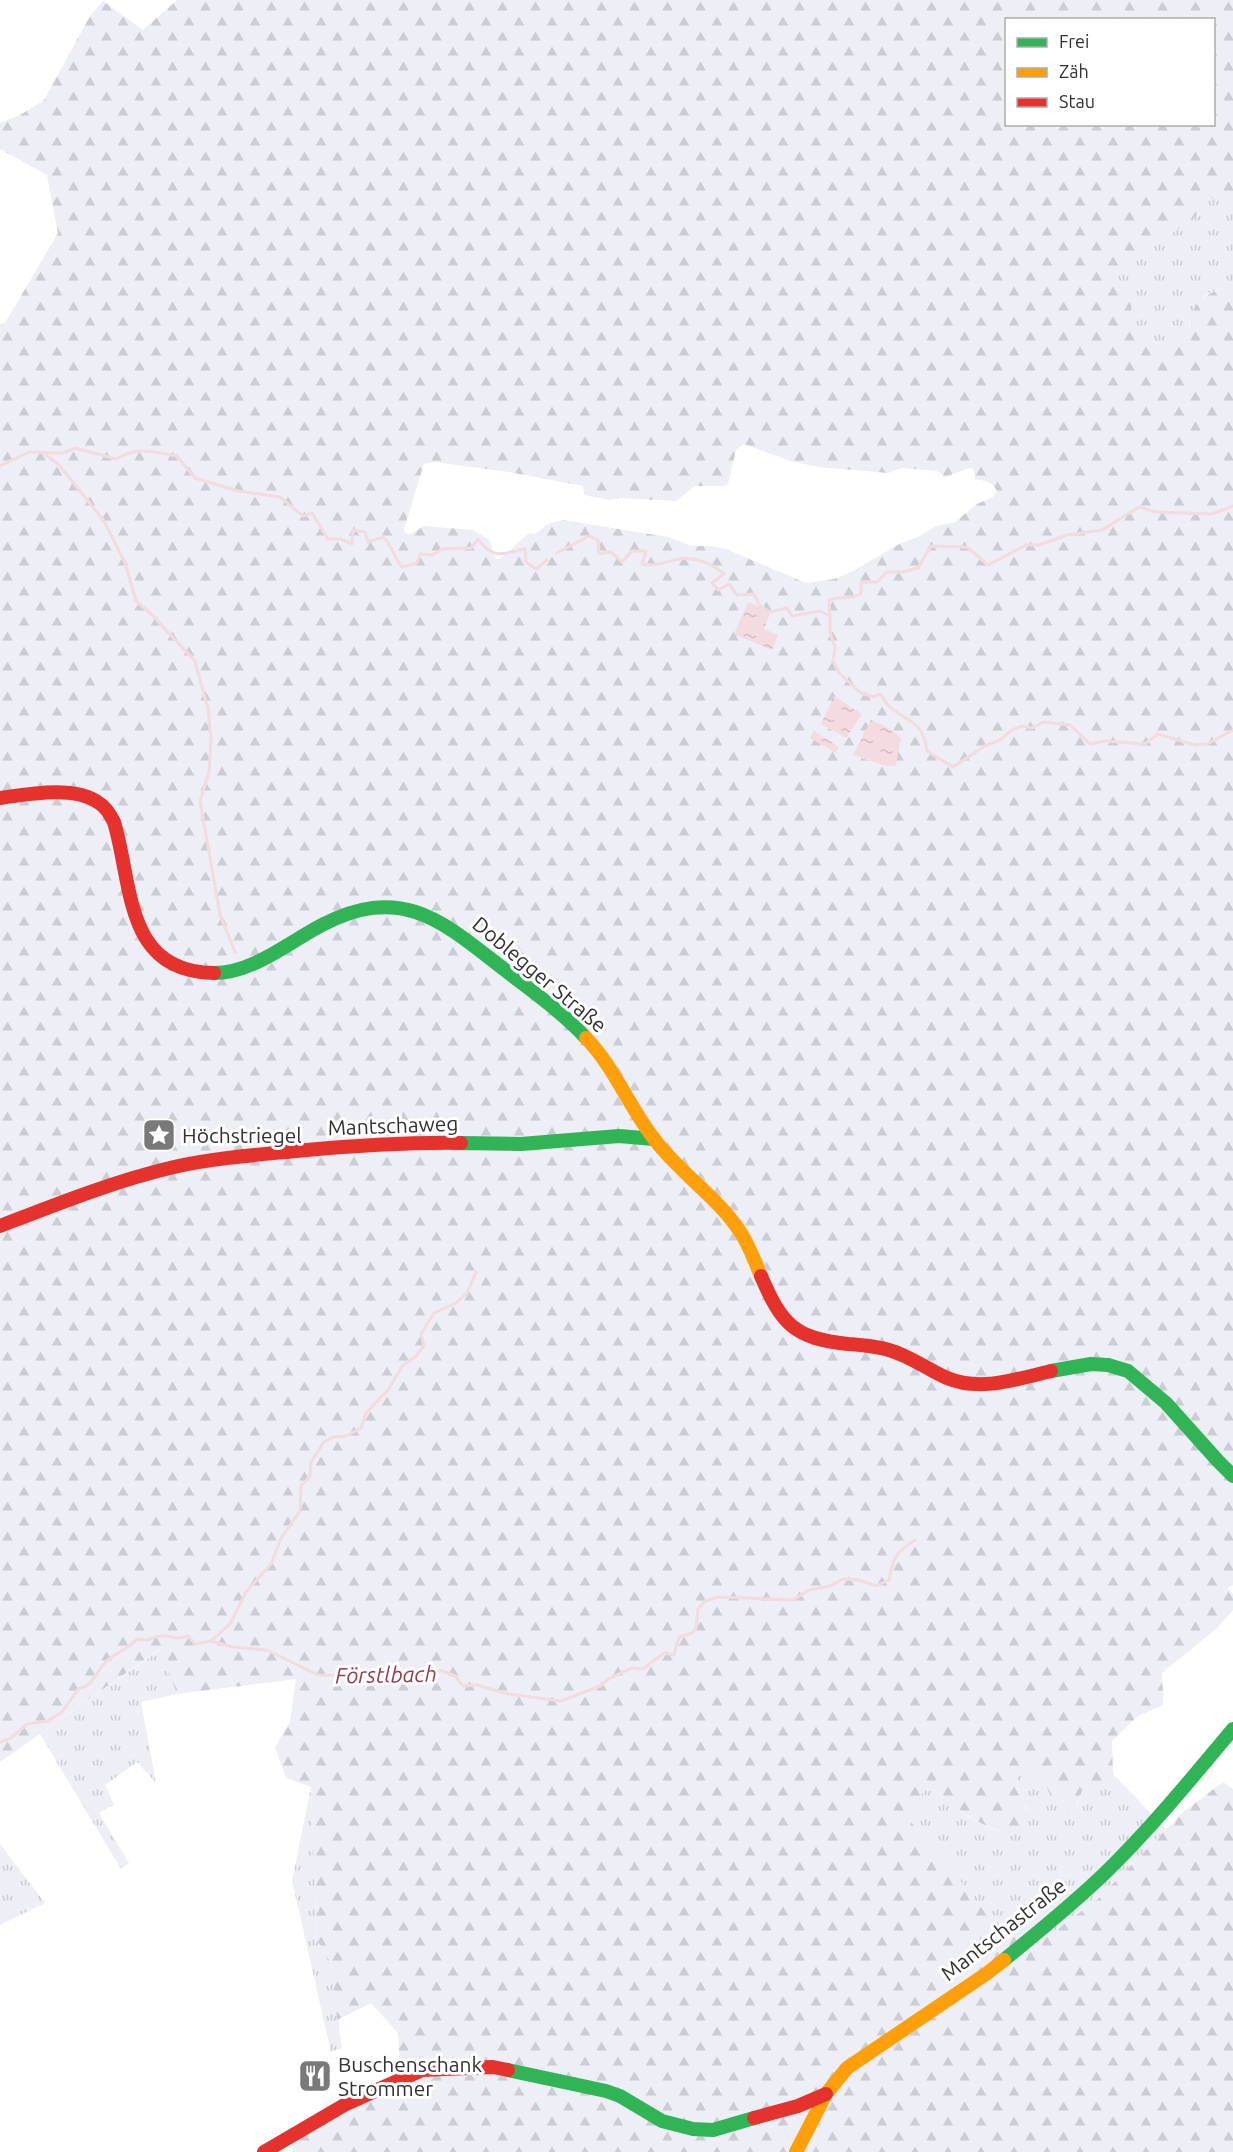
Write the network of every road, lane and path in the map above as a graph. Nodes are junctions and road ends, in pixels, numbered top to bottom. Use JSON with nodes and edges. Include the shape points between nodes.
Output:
{"nodes":[{"id":1,"x":0,"y":798,"type":"edge"},
{"id":2,"x":654,"y":1139,"type":"junction"},
{"id":3,"x":0,"y":1226,"type":"edge"},
{"id":4,"x":1233,"y":1476,"type":"edge"},
{"id":5,"x":1233,"y":1729,"type":"edge"},
{"id":6,"x":826,"y":2094,"type":"junction"},
{"id":7,"x":264,"y":2152,"type":"edge"},
{"id":8,"x":796,"y":2152,"type":"edge"}],
"edges":[{"from":1,"to":2,"type":"street","name":"Doblegger Straße","via":[[77,794],[103,804],[118,832],[128,892],[144,934],[161,959],[189,971],[220,972],[255,963],[360,909],[401,909],[447,926],[536,994],[593,1044]]},
{"from":2,"to":3,"type":"street","name":"Mantschaweg","via":[[619,1136],[521,1144],[423,1142],[236,1157],[145,1175]]},
{"from":2,"to":4,"type":"street","name":"Doblegger Straße","via":[[730,1218],[743,1236],[775,1305],[793,1329],[818,1338],[900,1353],[937,1374],[975,1385],[1087,1365],[1122,1368],[1141,1379],[1176,1412]]},
{"from":5,"to":6,"type":"street","name":"Mantschastraße","via":[[1105,1874],[986,1974],[847,2068]]},
{"from":6,"to":7,"type":"street","via":[[731,2126],[693,2129],[662,2121],[606,2091],[493,2067],[433,2069],[411,2074],[345,2104]]},
{"from":6,"to":8,"type":"street","name":"Mantschastraße"}]}
